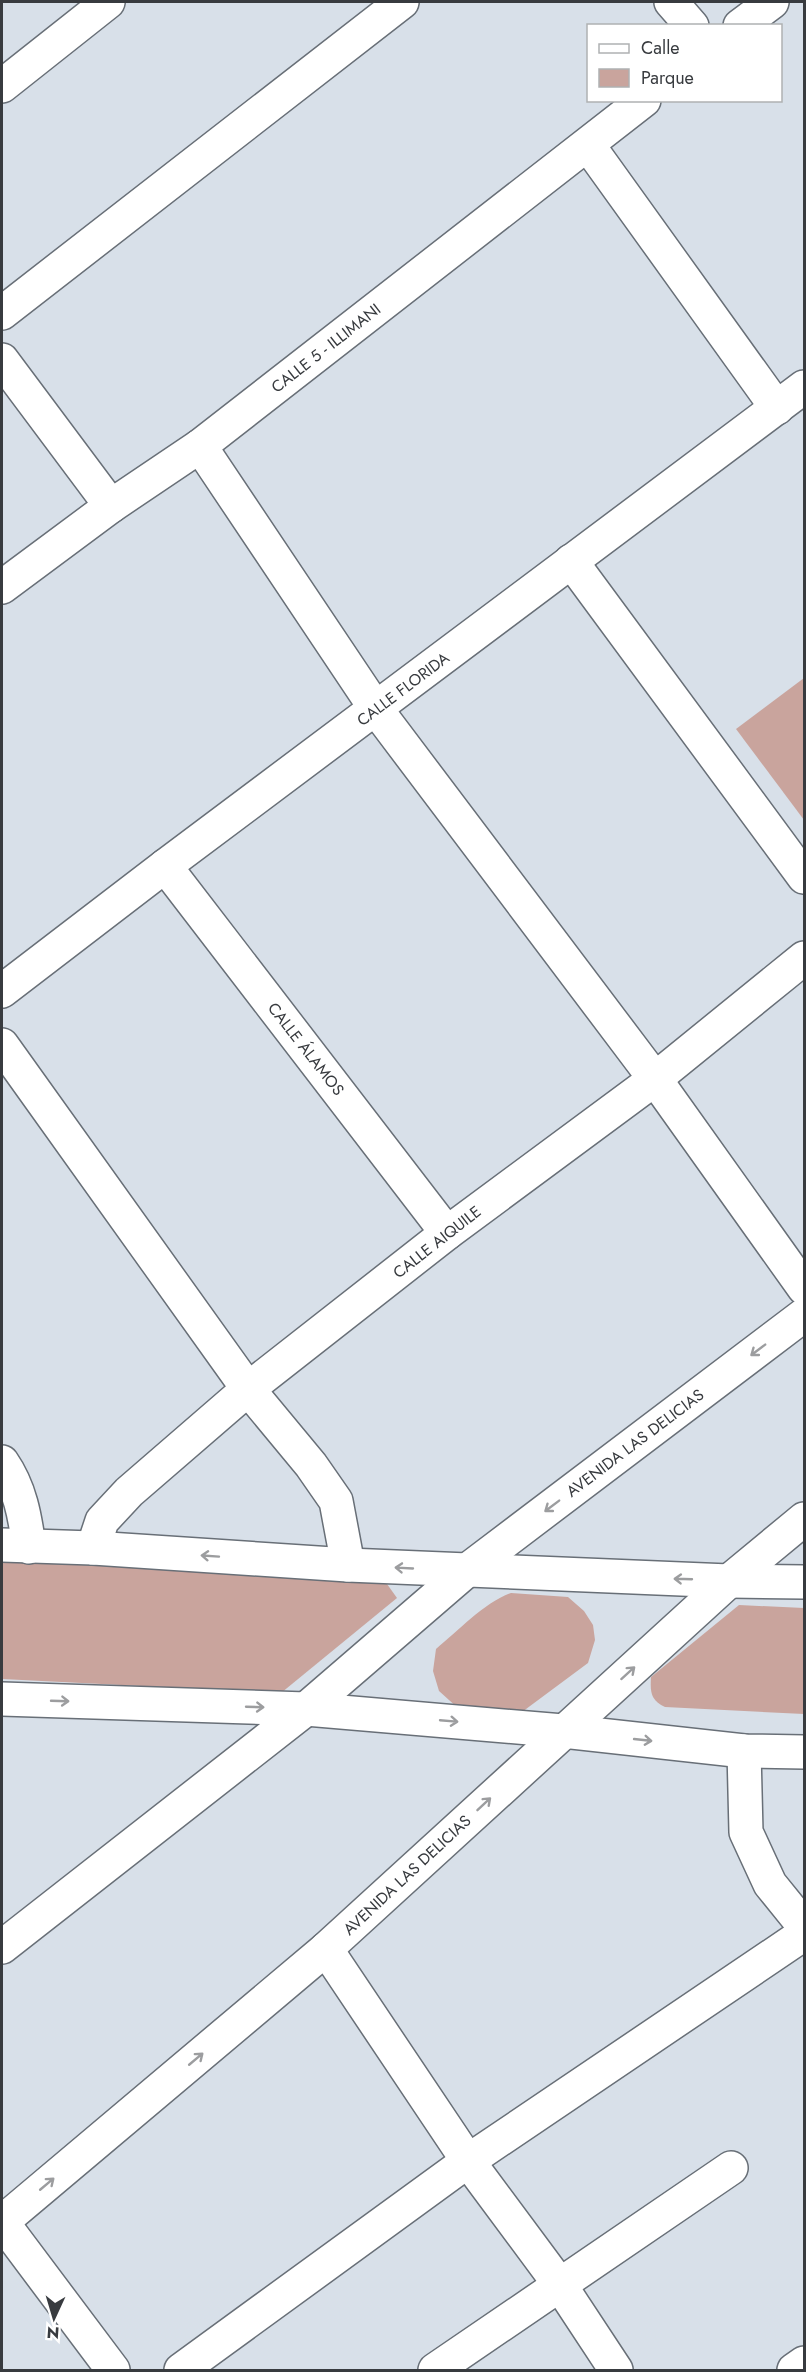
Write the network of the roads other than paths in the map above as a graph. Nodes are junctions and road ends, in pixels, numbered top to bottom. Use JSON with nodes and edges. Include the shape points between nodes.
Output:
{"nodes":[{"id":1,"x":108,"y":2,"type":"edge"},
{"id":2,"x":402,"y":2,"type":"edge"},
{"id":3,"x":671,"y":2,"type":"edge"},
{"id":4,"x":772,"y":2,"type":"edge"},
{"id":5,"x":690,"y":24,"type":"edge"},
{"id":6,"x":743,"y":24,"type":"edge"},
{"id":7,"x":2,"y":86,"type":"edge"},
{"id":8,"x":642,"y":102,"type":"edge"},
{"id":9,"x":588,"y":145,"type":"junction"},
{"id":10,"x":2,"y":313,"type":"edge"},
{"id":11,"x":2,"y":360,"type":"edge"},
{"id":12,"x":804,"y":387,"type":"edge"},
{"id":13,"x":777,"y":408,"type":"junction"},
{"id":14,"x":200,"y":446,"type":"junction"},
{"id":15,"x":111,"y":506,"type":"junction"},
{"id":16,"x":571,"y":561,"type":"junction"},
{"id":17,"x":2,"y":587,"type":"edge"},
{"id":18,"x":376,"y":709,"type":"junction"},
{"id":19,"x":165,"y":866,"type":"junction"},
{"id":20,"x":804,"y":877,"type":"edge"},
{"id":21,"x":804,"y":958,"type":"edge"},
{"id":22,"x":2,"y":991,"type":"edge"},
{"id":23,"x":2,"y":1045,"type":"edge"},
{"id":24,"x":655,"y":1079,"type":"junction"},
{"id":25,"x":447,"y":1233,"type":"junction"},
{"id":26,"x":804,"y":1288,"type":"edge"},
{"id":27,"x":804,"y":1315,"type":"edge"},
{"id":28,"x":248,"y":1389,"type":"junction"},
{"id":29,"x":2,"y":1462,"type":"edge"},
{"id":30,"x":804,"y":1520,"type":"edge"},
{"id":31,"x":15,"y":1546,"type":"edge"},
{"id":32,"x":93,"y":1548,"type":"junction"},
{"id":33,"x":348,"y":1565,"type":"junction"},
{"id":34,"x":466,"y":1571,"type":"junction"},
{"id":35,"x":729,"y":1581,"type":"junction"},
{"id":36,"x":804,"y":1582,"type":"edge"},
{"id":37,"x":2,"y":1699,"type":"edge"},
{"id":38,"x":306,"y":1709,"type":"junction"},
{"id":39,"x":563,"y":1731,"type":"junction"},
{"id":40,"x":744,"y":1751,"type":"junction"},
{"id":41,"x":804,"y":1752,"type":"edge"},
{"id":42,"x":804,"y":1926,"type":"edge"},
{"id":43,"x":804,"y":1935,"type":"edge"},
{"id":44,"x":2,"y":1947,"type":"edge"},
{"id":45,"x":326,"y":1949,"type":"junction"},
{"id":46,"x":468,"y":2161,"type":"junction"},
{"id":47,"x":731,"y":2168,"type":"dead end"},
{"id":48,"x":2,"y":2222,"type":"edge"},
{"id":49,"x":560,"y":2285,"type":"junction"},
{"id":50,"x":804,"y":2363,"type":"edge"},
{"id":51,"x":113,"y":2370,"type":"edge"},
{"id":52,"x":181,"y":2370,"type":"edge"},
{"id":53,"x":435,"y":2370,"type":"edge"},
{"id":54,"x":616,"y":2370,"type":"edge"},
{"id":55,"x":794,"y":2370,"type":"edge"}],
"edges":[{"from":1,"to":7,"type":"street"},
{"from":2,"to":10,"type":"street"},
{"from":3,"to":5,"type":"street"},
{"from":4,"to":6,"type":"street"},
{"from":8,"to":9,"type":"street","name":"CALLE 5 - ILLIMANI"},
{"from":9,"to":13,"type":"street"},
{"from":9,"to":14,"type":"street","name":"CALLE 5 - ILLIMANI"},
{"from":11,"to":15,"type":"street"},
{"from":12,"to":13,"type":"street","name":"CALLE FLORIDA"},
{"from":13,"to":16,"type":"street","name":"CALLE FLORIDA"},
{"from":14,"to":15,"type":"street","name":"CALLE 5 - ILLIMANI"},
{"from":14,"to":18,"type":"street"},
{"from":15,"to":17,"type":"street","name":"CALLE 5 - ILLIMANI"},
{"from":16,"to":18,"type":"street","name":"CALLE FLORIDA"},
{"from":16,"to":20,"type":"street"},
{"from":18,"to":19,"type":"street","name":"CALLE FLORIDA"},
{"from":18,"to":24,"type":"street"},
{"from":19,"to":22,"type":"street","name":"CALLE FLORIDA"},
{"from":19,"to":25,"type":"street","name":"CALLE ÁLAMOS"},
{"from":21,"to":24,"type":"street","name":"CALLE AIQUILE"},
{"from":23,"to":28,"type":"street"},
{"from":24,"to":25,"type":"street","name":"CALLE AIQUILE"},
{"from":24,"to":26,"type":"street"},
{"from":25,"to":28,"type":"street","name":"CALLE AIQUILE"},
{"from":27,"to":34,"type":"street","name":"AVENIDA LAS DELICIAS","one_way":true},
{"from":28,"to":32,"type":"street","name":"CALLE AIQUILE","via":[[129,1492],[102,1521]]},
{"from":28,"to":33,"type":"street","via":[[336,1501]]},
{"from":29,"to":31,"type":"street","via":[[23,1506]]},
{"from":30,"to":35,"type":"street","name":"AVENIDA LAS DELICIAS"},
{"from":31,"to":32,"type":"street"},
{"from":33,"to":32,"type":"street","one_way":true},
{"from":34,"to":33,"type":"street","one_way":true},
{"from":35,"to":34,"type":"street","one_way":true},
{"from":34,"to":38,"type":"street","name":"AVENIDA LAS DELICIAS"},
{"from":35,"to":36,"type":"street"},
{"from":39,"to":35,"type":"street","name":"AVENIDA LAS DELICIAS","one_way":true},
{"from":37,"to":38,"type":"street","one_way":true},
{"from":38,"to":39,"type":"street","one_way":true},
{"from":38,"to":44,"type":"street","name":"AVENIDA LAS DELICIAS"},
{"from":39,"to":40,"type":"street","one_way":true},
{"from":45,"to":39,"type":"street","name":"AVENIDA LAS DELICIAS","one_way":true},
{"from":40,"to":41,"type":"street"},
{"from":40,"to":42,"type":"street","via":[[746,1832],[770,1884]]},
{"from":43,"to":46,"type":"street"},
{"from":45,"to":46,"type":"street"},
{"from":48,"to":45,"type":"street","name":"AVENIDA LAS DELICIAS","one_way":true},
{"from":46,"to":49,"type":"street"},
{"from":46,"to":52,"type":"street"},
{"from":47,"to":49,"type":"street"},
{"from":48,"to":51,"type":"street"},
{"from":49,"to":53,"type":"street"},
{"from":49,"to":54,"type":"street"},
{"from":50,"to":55,"type":"street"}]}
